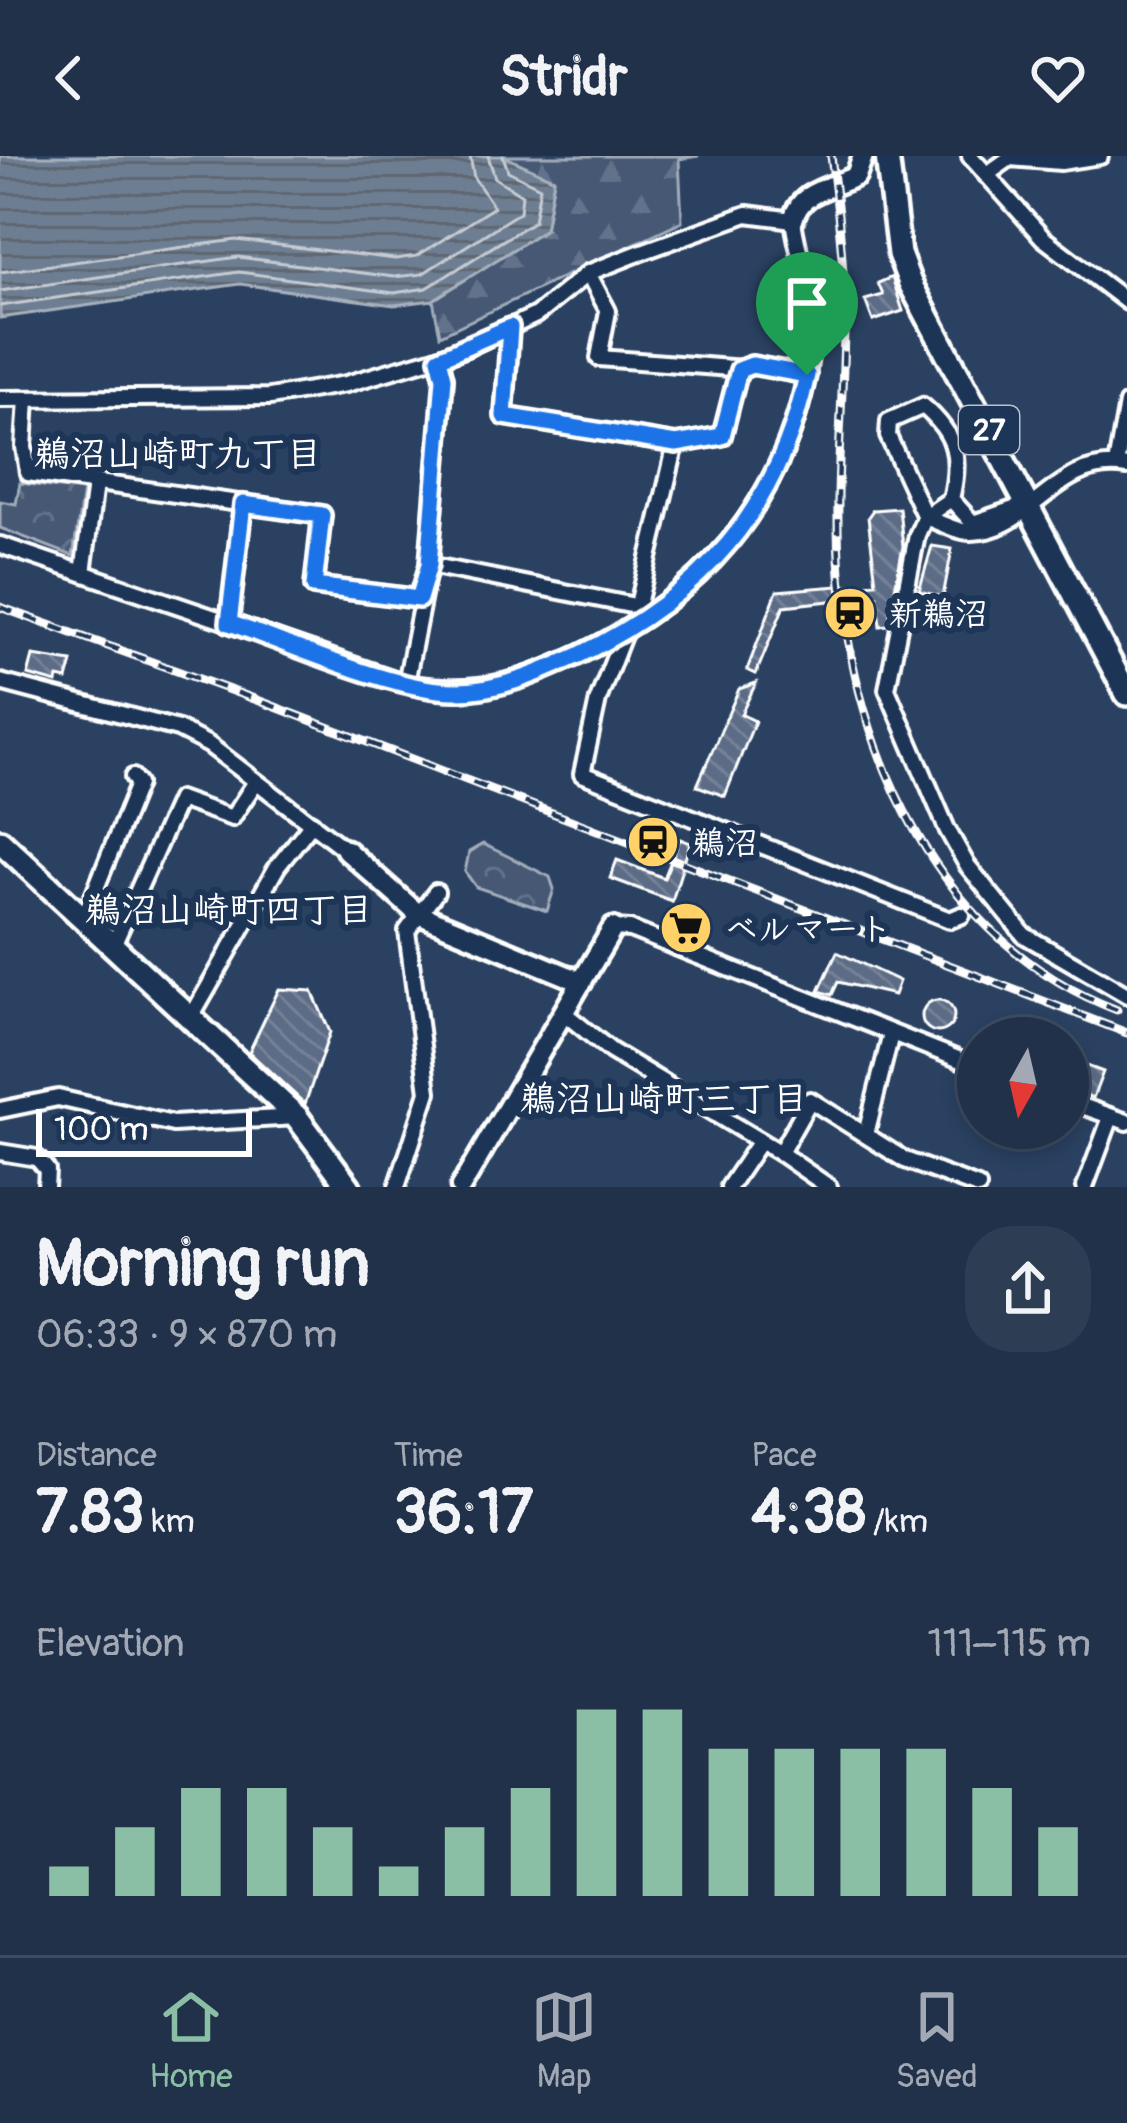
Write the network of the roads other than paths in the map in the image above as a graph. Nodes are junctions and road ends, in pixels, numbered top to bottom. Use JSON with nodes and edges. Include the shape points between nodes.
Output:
{"nodes":[{"id":1,"x":863,"y":156,"type":"edge"},
{"id":2,"x":887,"y":156,"type":"edge"},
{"id":3,"x":970,"y":156,"type":"edge"},
{"id":4,"x":1100,"y":156,"type":"edge"},
{"id":5,"x":986,"y":176,"type":"junction"},
{"id":6,"x":793,"y":220,"type":"junction"},
{"id":7,"x":588,"y":273,"type":"junction"},
{"id":8,"x":1127,"y":302,"type":"edge"},
{"id":9,"x":510,"y":327,"type":"junction"},
{"id":10,"x":439,"y":358,"type":"junction"},
{"id":11,"x":744,"y":368,"type":"junction"},
{"id":12,"x":807,"y":375,"type":"junction"},
{"id":13,"x":0,"y":399,"type":"edge"},
{"id":14,"x":27,"y":399,"type":"junction"},
{"id":15,"x":1127,"y":404,"type":"edge"},
{"id":16,"x":676,"y":444,"type":"junction"},
{"id":17,"x":1122,"y":466,"type":"edge"},
{"id":18,"x":95,"y":484,"type":"junction"},
{"id":19,"x":951,"y":499,"type":"junction"},
{"id":20,"x":243,"y":504,"type":"junction"},
{"id":21,"x":1028,"y":504,"type":"junction"},
{"id":22,"x":925,"y":518,"type":"junction"},
{"id":23,"x":0,"y":545,"type":"edge"},
{"id":24,"x":429,"y":565,"type":"junction"},
{"id":25,"x":83,"y":572,"type":"junction"},
{"id":26,"x":419,"y":599,"type":"junction"},
{"id":27,"x":635,"y":606,"type":"junction"},
{"id":28,"x":229,"y":623,"type":"junction"},
{"id":29,"x":638,"y":624,"type":"junction"},
{"id":30,"x":624,"y":633,"type":"junction"},
{"id":31,"x":0,"y":682,"type":"edge"},
{"id":32,"x":406,"y":683,"type":"junction"},
{"id":33,"x":1127,"y":694,"type":"edge"},
{"id":34,"x":133,"y":777,"type":"dead end"},
{"id":35,"x":255,"y":783,"type":"junction"},
{"id":36,"x":312,"y":823,"type":"junction"},
{"id":37,"x":0,"y":841,"type":"edge"},
{"id":38,"x":346,"y":850,"type":"joint"},
{"id":39,"x":436,"y":892,"type":"dead end"},
{"id":40,"x":418,"y":914,"type":"junction"},
{"id":41,"x":962,"y":915,"type":"dead end"},
{"id":42,"x":84,"y":918,"type":"junction"},
{"id":43,"x":613,"y":928,"type":"joint"},
{"id":44,"x":113,"y":946,"type":"junction"},
{"id":45,"x":581,"y":982,"type":"junction"},
{"id":46,"x":1127,"y":994,"type":"edge"},
{"id":47,"x":564,"y":1013,"type":"junction"},
{"id":48,"x":191,"y":1016,"type":"junction"},
{"id":49,"x":891,"y":1034,"type":"junction"},
{"id":50,"x":957,"y":1059,"type":"edge"},
{"id":51,"x":1089,"y":1109,"type":"edge"},
{"id":52,"x":0,"y":1111,"type":"edge"},
{"id":53,"x":297,"y":1117,"type":"junction"},
{"id":54,"x":1119,"y":1120,"type":"edge"},
{"id":55,"x":866,"y":1134,"type":"junction"},
{"id":56,"x":760,"y":1141,"type":"junction"},
{"id":57,"x":0,"y":1153,"type":"edge"},
{"id":58,"x":780,"y":1153,"type":"junction"},
{"id":59,"x":46,"y":1187,"type":"edge"},
{"id":60,"x":349,"y":1187,"type":"edge"},
{"id":61,"x":397,"y":1187,"type":"edge"},
{"id":62,"x":461,"y":1187,"type":"edge"},
{"id":63,"x":729,"y":1187,"type":"edge"},
{"id":64,"x":830,"y":1187,"type":"edge"},
{"id":65,"x":978,"y":1187,"type":"edge"},
{"id":66,"x":1085,"y":1187,"type":"edge"}],
"edges":[{"from":1,"to":6,"type":"street","via":[[856,176],[808,196]]},
{"from":2,"to":21,"type":"main road","number":"27","via":[[910,283]]},
{"from":3,"to":5,"type":"street"},
{"from":4,"to":5,"type":"street","via":[[1010,158]]},
{"from":5,"to":8,"type":"street","via":[[1043,238]]},
{"from":6,"to":7,"type":"street","via":[[748,214]]},
{"from":6,"to":12,"type":"street","via":[[811,301]]},
{"from":7,"to":9,"type":"street"},
{"from":7,"to":11,"type":"street","via":[[608,311],[599,358]]},
{"from":9,"to":10,"type":"street"},
{"from":9,"to":16,"type":"street","via":[[504,416]]},
{"from":10,"to":14,"type":"street","via":[[270,398]]},
{"from":10,"to":24,"type":"street"},
{"from":11,"to":12,"type":"street"},
{"from":11,"to":16,"type":"street","via":[[722,436]]},
{"from":12,"to":29,"type":"street","via":[[765,494],[700,578]]},
{"from":13,"to":14,"type":"street"},
{"from":14,"to":18,"type":"street","via":[[28,473]]},
{"from":15,"to":17,"type":"street"},
{"from":16,"to":27,"type":"street"},
{"from":17,"to":21,"type":"street","via":[[1089,466]]},
{"from":18,"to":20,"type":"street"},
{"from":18,"to":25,"type":"street"},
{"from":19,"to":21,"type":"street","via":[[974,523]]},
{"from":19,"to":22,"type":"street"},
{"from":19,"to":22,"type":"street","via":[[960,463],[947,427],[923,406],[901,412],[888,436]]},
{"from":20,"to":26,"type":"street","via":[[322,515],[314,586]]},
{"from":20,"to":28,"type":"street"},
{"from":21,"to":22,"type":"street","via":[[999,527],[968,532]]},
{"from":21,"to":33,"type":"main road","number":"27"},
{"from":22,"to":46,"type":"street","via":[[887,689],[895,711],[977,878],[1024,935]]},
{"from":23,"to":25,"type":"street"},
{"from":24,"to":26,"type":"street"},
{"from":24,"to":27,"type":"street"},
{"from":25,"to":28,"type":"street"},
{"from":26,"to":32,"type":"street"},
{"from":27,"to":29,"type":"street"},
{"from":28,"to":32,"type":"street"},
{"from":29,"to":30,"type":"street"},
{"from":30,"to":32,"type":"street","via":[[501,684],[456,692]]},
{"from":30,"to":41,"type":"street","via":[[582,774],[950,920]]},
{"from":31,"to":35,"type":"street","via":[[178,729]]},
{"from":34,"to":42,"type":"street","via":[[138,784]]},
{"from":35,"to":36,"type":"street"},
{"from":35,"to":44,"type":"street","via":[[232,818],[178,800]]},
{"from":36,"to":38,"type":"street"},
{"from":36,"to":48,"type":"street","via":[[277,867]]},
{"from":37,"to":42,"type":"main road"},
{"from":38,"to":40,"type":"street"},
{"from":39,"to":40,"type":"street"},
{"from":40,"to":45,"type":"street"},
{"from":40,"to":61,"type":"street","via":[[407,931],[428,1092]]},
{"from":42,"to":44,"type":"main road"},
{"from":43,"to":45,"type":"street"},
{"from":43,"to":49,"type":"street"},
{"from":44,"to":48,"type":"main road"},
{"from":45,"to":47,"type":"street"},
{"from":47,"to":56,"type":"street","via":[[611,1051]]},
{"from":47,"to":62,"type":"street"},
{"from":48,"to":53,"type":"main road"},
{"from":49,"to":50,"type":"street"},
{"from":49,"to":55,"type":"street"},
{"from":51,"to":54,"type":"street"},
{"from":52,"to":53,"type":"street","via":[[58,1098],[173,1124]]},
{"from":53,"to":60,"type":"main road"},
{"from":54,"to":66,"type":"street"},
{"from":55,"to":58,"type":"street","via":[[810,1100]]},
{"from":55,"to":65,"type":"street","via":[[905,1160]]},
{"from":56,"to":58,"type":"street"},
{"from":56,"to":63,"type":"street"},
{"from":57,"to":59,"type":"street","via":[[37,1158]]},
{"from":58,"to":64,"type":"street"}]}
